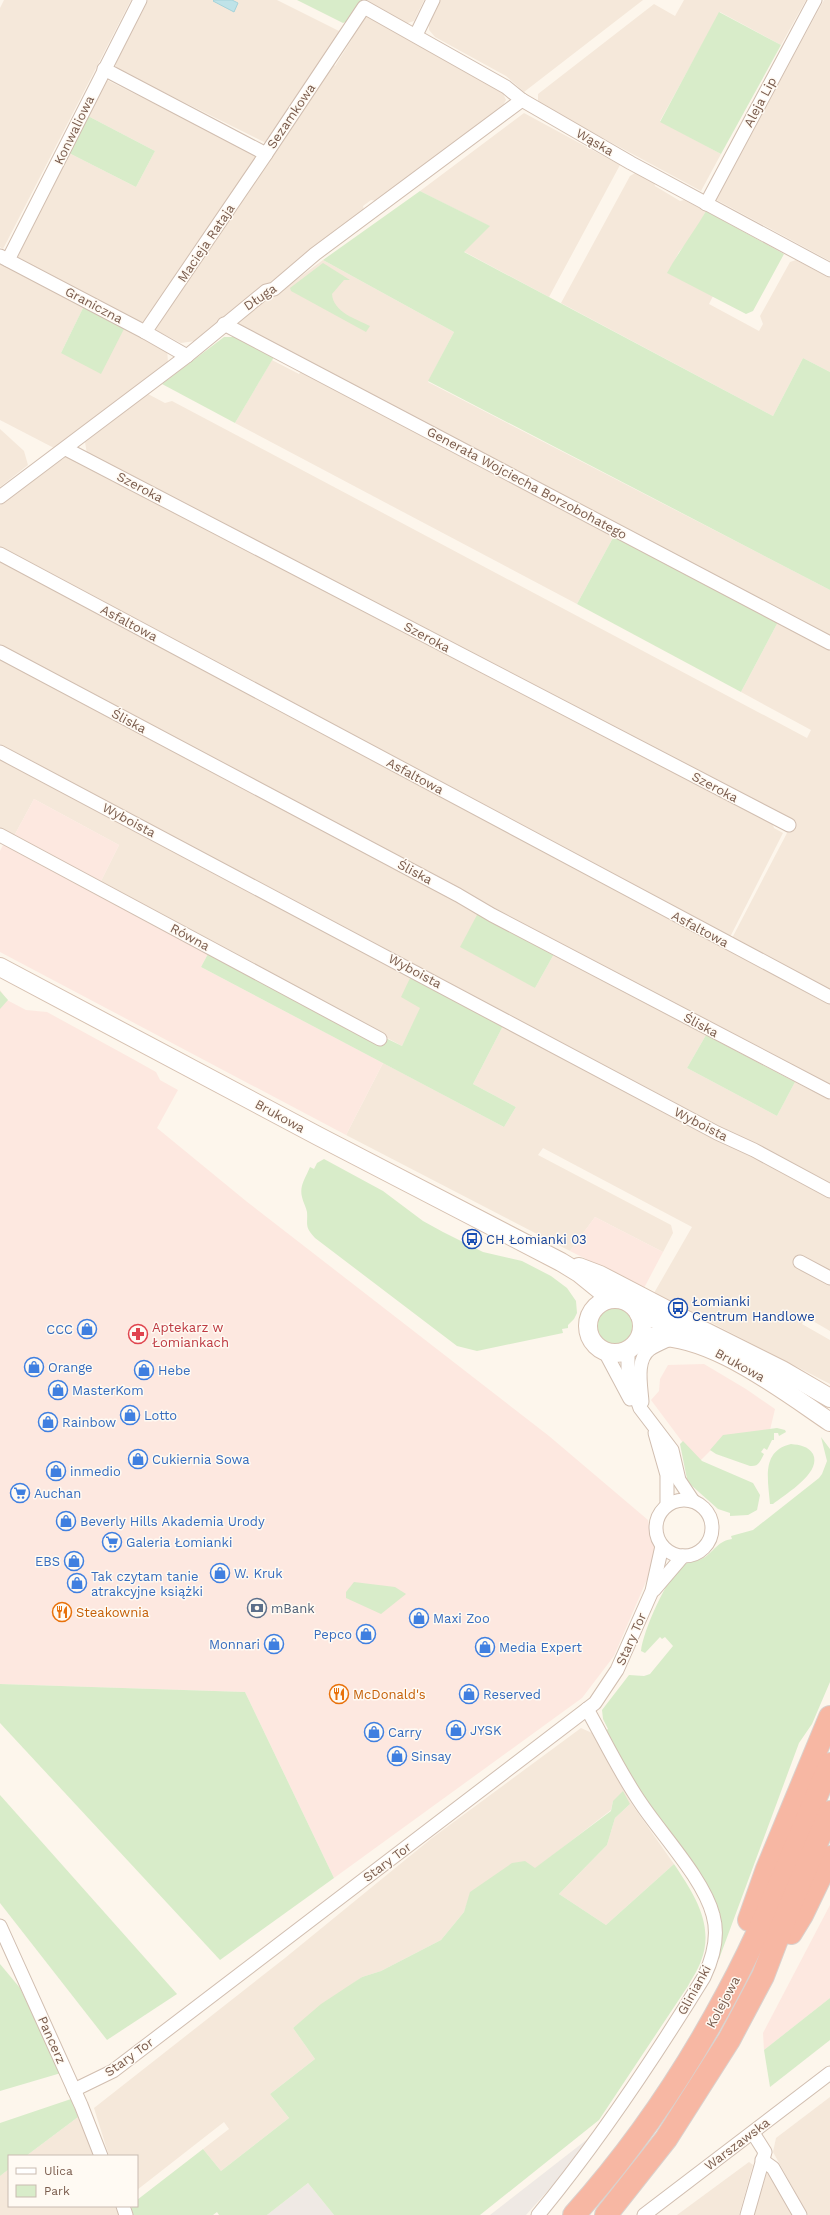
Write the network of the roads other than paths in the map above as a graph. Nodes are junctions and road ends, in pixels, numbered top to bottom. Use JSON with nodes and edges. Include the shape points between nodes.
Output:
{"nodes":[{"id":1,"x":140,"y":0,"type":"edge"},
{"id":2,"x":433,"y":0,"type":"edge"},
{"id":3,"x":815,"y":0,"type":"edge"},
{"id":4,"x":364,"y":7,"type":"joint"},
{"id":5,"x":416,"y":35,"type":"junction"},
{"id":6,"x":104,"y":69,"type":"junction"},
{"id":7,"x":522,"y":100,"type":"junction"},
{"id":8,"x":266,"y":154,"type":"junction"},
{"id":9,"x":706,"y":204,"type":"junction"},
{"id":10,"x":4,"y":258,"type":"edge"},
{"id":11,"x":830,"y":270,"type":"edge"},
{"id":12,"x":224,"y":324,"type":"junction"},
{"id":13,"x":145,"y":332,"type":"junction"},
{"id":14,"x":187,"y":356,"type":"junction"},
{"id":15,"x":66,"y":448,"type":"junction"},
{"id":16,"x":0,"y":497,"type":"edge"},
{"id":17,"x":0,"y":554,"type":"edge"},
{"id":18,"x":830,"y":644,"type":"edge"},
{"id":19,"x":0,"y":652,"type":"edge"},
{"id":20,"x":0,"y":752,"type":"edge"},
{"id":21,"x":789,"y":825,"type":"dead end"},
{"id":22,"x":0,"y":835,"type":"edge"},
{"id":23,"x":0,"y":967,"type":"edge"},
{"id":24,"x":830,"y":997,"type":"edge"},
{"id":25,"x":380,"y":1039,"type":"dead end"},
{"id":26,"x":830,"y":1092,"type":"edge"},
{"id":27,"x":830,"y":1191,"type":"edge"},
{"id":28,"x":561,"y":1262,"type":"junction"},
{"id":29,"x":800,"y":1262,"type":"dead end"},
{"id":30,"x":830,"y":1278,"type":"edge"},
{"id":31,"x":611,"y":1299,"type":"junction"},
{"id":32,"x":592,"y":1310,"type":"junction"},
{"id":33,"x":639,"y":1314,"type":"junction"},
{"id":34,"x":704,"y":1331,"type":"junction"},
{"id":35,"x":671,"y":1338,"type":"junction"},
{"id":36,"x":634,"y":1344,"type":"junction"},
{"id":37,"x":605,"y":1352,"type":"junction"},
{"id":38,"x":830,"y":1398,"type":"edge"},
{"id":39,"x":642,"y":1412,"type":"junction"},
{"id":40,"x":830,"y":1422,"type":"edge"},
{"id":41,"x":654,"y":1428,"type":"junction"},
{"id":42,"x":693,"y":1501,"type":"junction"},
{"id":43,"x":667,"y":1505,"type":"junction"},
{"id":44,"x":662,"y":1546,"type":"junction"},
{"id":45,"x":683,"y":1556,"type":"junction"},
{"id":46,"x":652,"y":1591,"type":"junction"},
{"id":47,"x":587,"y":1709,"type":"junction"},
{"id":48,"x":830,"y":1717,"type":"edge"},
{"id":49,"x":830,"y":1764,"type":"edge"},
{"id":50,"x":830,"y":1812,"type":"edge"},
{"id":51,"x":830,"y":1857,"type":"edge"},
{"id":52,"x":0,"y":1926,"type":"edge"},
{"id":53,"x":763,"y":1976,"type":"junction"},
{"id":54,"x":830,"y":2073,"type":"edge"},
{"id":55,"x":74,"y":2090,"type":"junction"},
{"id":56,"x":753,"y":2133,"type":"junction"},
{"id":57,"x":632,"y":2144,"type":"junction"},
{"id":58,"x":101,"y":2155,"type":"edge"},
{"id":59,"x":762,"y":2160,"type":"junction"},
{"id":60,"x":538,"y":2215,"type":"edge"},
{"id":61,"x":574,"y":2215,"type":"edge"},
{"id":62,"x":606,"y":2215,"type":"edge"},
{"id":63,"x":644,"y":2215,"type":"edge"},
{"id":64,"x":747,"y":2215,"type":"edge"},
{"id":65,"x":800,"y":2215,"type":"edge"}],
"edges":[{"from":1,"to":6,"type":"street","name":"Konwaliowa"},
{"from":2,"to":5,"type":"street"},
{"from":3,"to":9,"type":"street","name":"Aleja Lip"},
{"from":4,"to":5,"type":"street","name":"Wąska"},
{"from":4,"to":8,"type":"street","name":"Sezamkowa"},
{"from":5,"to":7,"type":"street","name":"Wąska","via":[[506,87]]},
{"from":6,"to":8,"type":"street","name":"Sezamkowa"},
{"from":6,"to":10,"type":"street","name":"Konwaliowa"},
{"from":7,"to":9,"type":"street","name":"Wąska"},
{"from":7,"to":12,"type":"street","name":"Długa","via":[[316,254],[274,289],[266,291]]},
{"from":8,"to":13,"type":"street","name":"Macieja Rataja"},
{"from":9,"to":11,"type":"street","name":"Wąska"},
{"from":10,"to":13,"type":"street","name":"Graniczna"},
{"from":12,"to":14,"type":"street","name":"Długa"},
{"from":12,"to":18,"type":"street","name":"Generała Wojciecha Borzobohatego"},
{"from":13,"to":14,"type":"street","name":"Graniczna"},
{"from":14,"to":15,"type":"street","name":"Długa"},
{"from":15,"to":16,"type":"street","name":"Długa"},
{"from":15,"to":21,"type":"street","name":"Szeroka"},
{"from":17,"to":24,"type":"street","name":"Asfaltowa"},
{"from":19,"to":26,"type":"street","name":"Śliska"},
{"from":20,"to":27,"type":"street","name":"Wyboista"},
{"from":22,"to":25,"type":"street","name":"Równa"},
{"from":23,"to":28,"type":"street","name":"Brukowa"},
{"from":28,"to":31,"type":"street","name":"Brukowa","via":[[579,1272]]},
{"from":28,"to":32,"type":"street","name":"Brukowa","via":[[584,1291]]},
{"from":28,"to":34,"type":"street","via":[[600,1275]]},
{"from":29,"to":30,"type":"street"},
{"from":31,"to":32,"type":"street"},
{"from":31,"to":33,"type":"street","via":[[629,1303]]},
{"from":32,"to":37,"type":"street","via":[[587,1325],[589,1336],[595,1346]]},
{"from":33,"to":34,"type":"street","name":"Brukowa","via":[[672,1325]]},
{"from":33,"to":36,"type":"street","via":[[642,1328]]},
{"from":34,"to":38,"type":"street","name":"Brukowa","via":[[782,1370]]},
{"from":35,"to":36,"type":"street","name":"Brukowa","via":[[658,1336]]},
{"from":35,"to":39,"type":"street","via":[[650,1349],[644,1356],[640,1372]]},
{"from":35,"to":40,"type":"street","name":"Brukowa","via":[[686,1340],[710,1349],[762,1376]]},
{"from":36,"to":37,"type":"street","via":[[615,1354]]},
{"from":36,"to":39,"type":"street","via":[[628,1374]]},
{"from":37,"to":39,"type":"street","via":[[627,1396]]},
{"from":39,"to":41,"type":"street"},
{"from":41,"to":42,"type":"street","via":[[672,1450],[679,1480]]},
{"from":41,"to":43,"type":"street","via":[[667,1475]]},
{"from":42,"to":43,"type":"street","via":[[677,1500]]},
{"from":42,"to":45,"type":"street","via":[[702,1506],[709,1515],[712,1524],[711,1534],[699,1551]]},
{"from":43,"to":44,"type":"street","via":[[656,1523],[656,1533]]},
{"from":44,"to":45,"type":"street"},
{"from":44,"to":46,"type":"street","name":"Stary Tor"},
{"from":45,"to":46,"type":"street","name":"Stary Tor"},
{"from":46,"to":47,"type":"street","name":"Stary Tor","via":[[613,1677],[598,1699]]},
{"from":47,"to":55,"type":"street","name":"Stary Tor","via":[[113,2071]]},
{"from":47,"to":60,"type":"street","name":"Glinianki","via":[[641,1804],[704,1892],[714,1916],[715,1939],[710,1965],[704,1977],[634,2089],[578,2167]]},
{"from":48,"to":57,"type":"highway","via":[[767,1869],[743,1935],[715,1991],[667,2073]]},
{"from":49,"to":57,"type":"highway","name":"Kolejowa","via":[[770,1904],[727,1994],[682,2071]]},
{"from":50,"to":53,"type":"highway","name":"Kolejowa"},
{"from":51,"to":53,"type":"highway","via":[[802,1915]]},
{"from":52,"to":55,"type":"street","name":"Pancerz"},
{"from":53,"to":62,"type":"highway","name":"Kolejowa","via":[[700,2089],[666,2139]]},
{"from":54,"to":56,"type":"street","name":"Warszawska"},
{"from":55,"to":58,"type":"street","name":"Pancerz"},
{"from":56,"to":59,"type":"street","via":[[765,2152]]},
{"from":56,"to":63,"type":"street","name":"Warszawska"},
{"from":57,"to":61,"type":"highway","name":"Kolejowa"},
{"from":59,"to":64,"type":"street"},
{"from":59,"to":65,"type":"street","via":[[774,2168]]}]}
